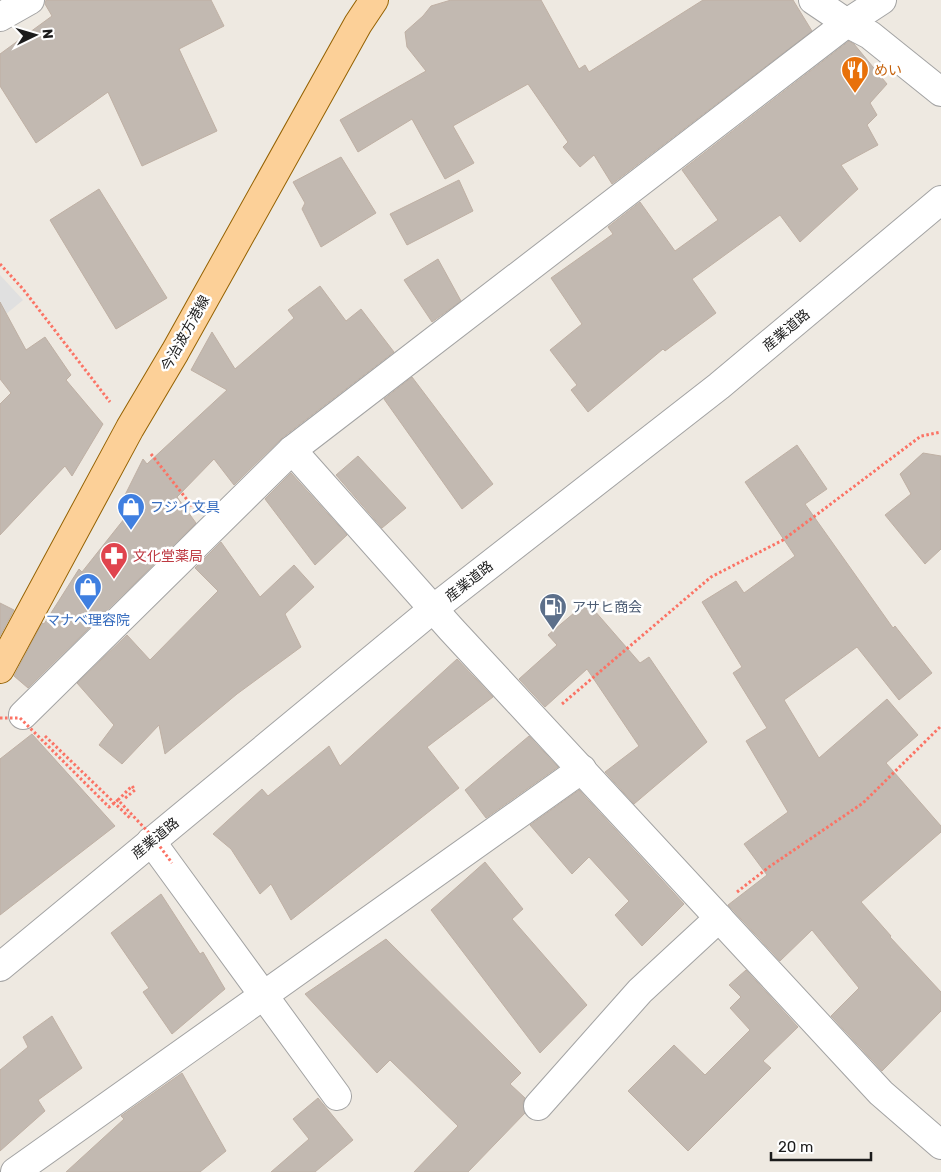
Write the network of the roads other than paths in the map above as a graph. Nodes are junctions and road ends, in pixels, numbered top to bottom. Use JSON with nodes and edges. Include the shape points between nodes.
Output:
{"nodes":[{"id":1,"x":374,"y":0,"type":"edge"},
{"id":2,"x":812,"y":0,"type":"edge"},
{"id":3,"x":882,"y":0,"type":"edge"},
{"id":4,"x":847,"y":23,"type":"junction"},
{"id":5,"x":941,"y":92,"type":"edge"},
{"id":6,"x":941,"y":200,"type":"edge"},
{"id":7,"x":292,"y":450,"type":"junction"},
{"id":8,"x":433,"y":609,"type":"junction"},
{"id":9,"x":0,"y":669,"type":"edge"},
{"id":10,"x":8,"y":715,"type":"edge"},
{"id":11,"x":582,"y":769,"type":"junction"},
{"id":12,"x":151,"y":841,"type":"junction"},
{"id":13,"x":716,"y":914,"type":"junction"},
{"id":14,"x":0,"y":967,"type":"edge"},
{"id":15,"x":264,"y":995,"type":"junction"},
{"id":16,"x":337,"y":1096,"type":"dead end"},
{"id":17,"x":538,"y":1106,"type":"dead end"},
{"id":18,"x":941,"y":1145,"type":"edge"},
{"id":19,"x":16,"y":1172,"type":"edge"}],
"edges":[{"from":1,"to":9,"type":"main road","name":"今治波方港線","via":[[130,428]]},
{"from":2,"to":4,"type":"street"},
{"from":3,"to":4,"type":"street"},
{"from":4,"to":5,"type":"street","via":[[870,35]]},
{"from":4,"to":7,"type":"street"},
{"from":6,"to":8,"type":"street","name":"産業道路","via":[[719,386]]},
{"from":7,"to":8,"type":"street"},
{"from":7,"to":10,"type":"street","via":[[211,530]]},
{"from":8,"to":11,"type":"street"},
{"from":8,"to":12,"type":"street","name":"産業道路"},
{"from":11,"to":13,"type":"street"},
{"from":11,"to":15,"type":"street"},
{"from":12,"to":14,"type":"street","name":"産業道路"},
{"from":12,"to":15,"type":"street"},
{"from":13,"to":17,"type":"street","via":[[640,991]]},
{"from":13,"to":18,"type":"street","via":[[881,1093]]},
{"from":15,"to":16,"type":"street"},
{"from":15,"to":19,"type":"street"}]}
